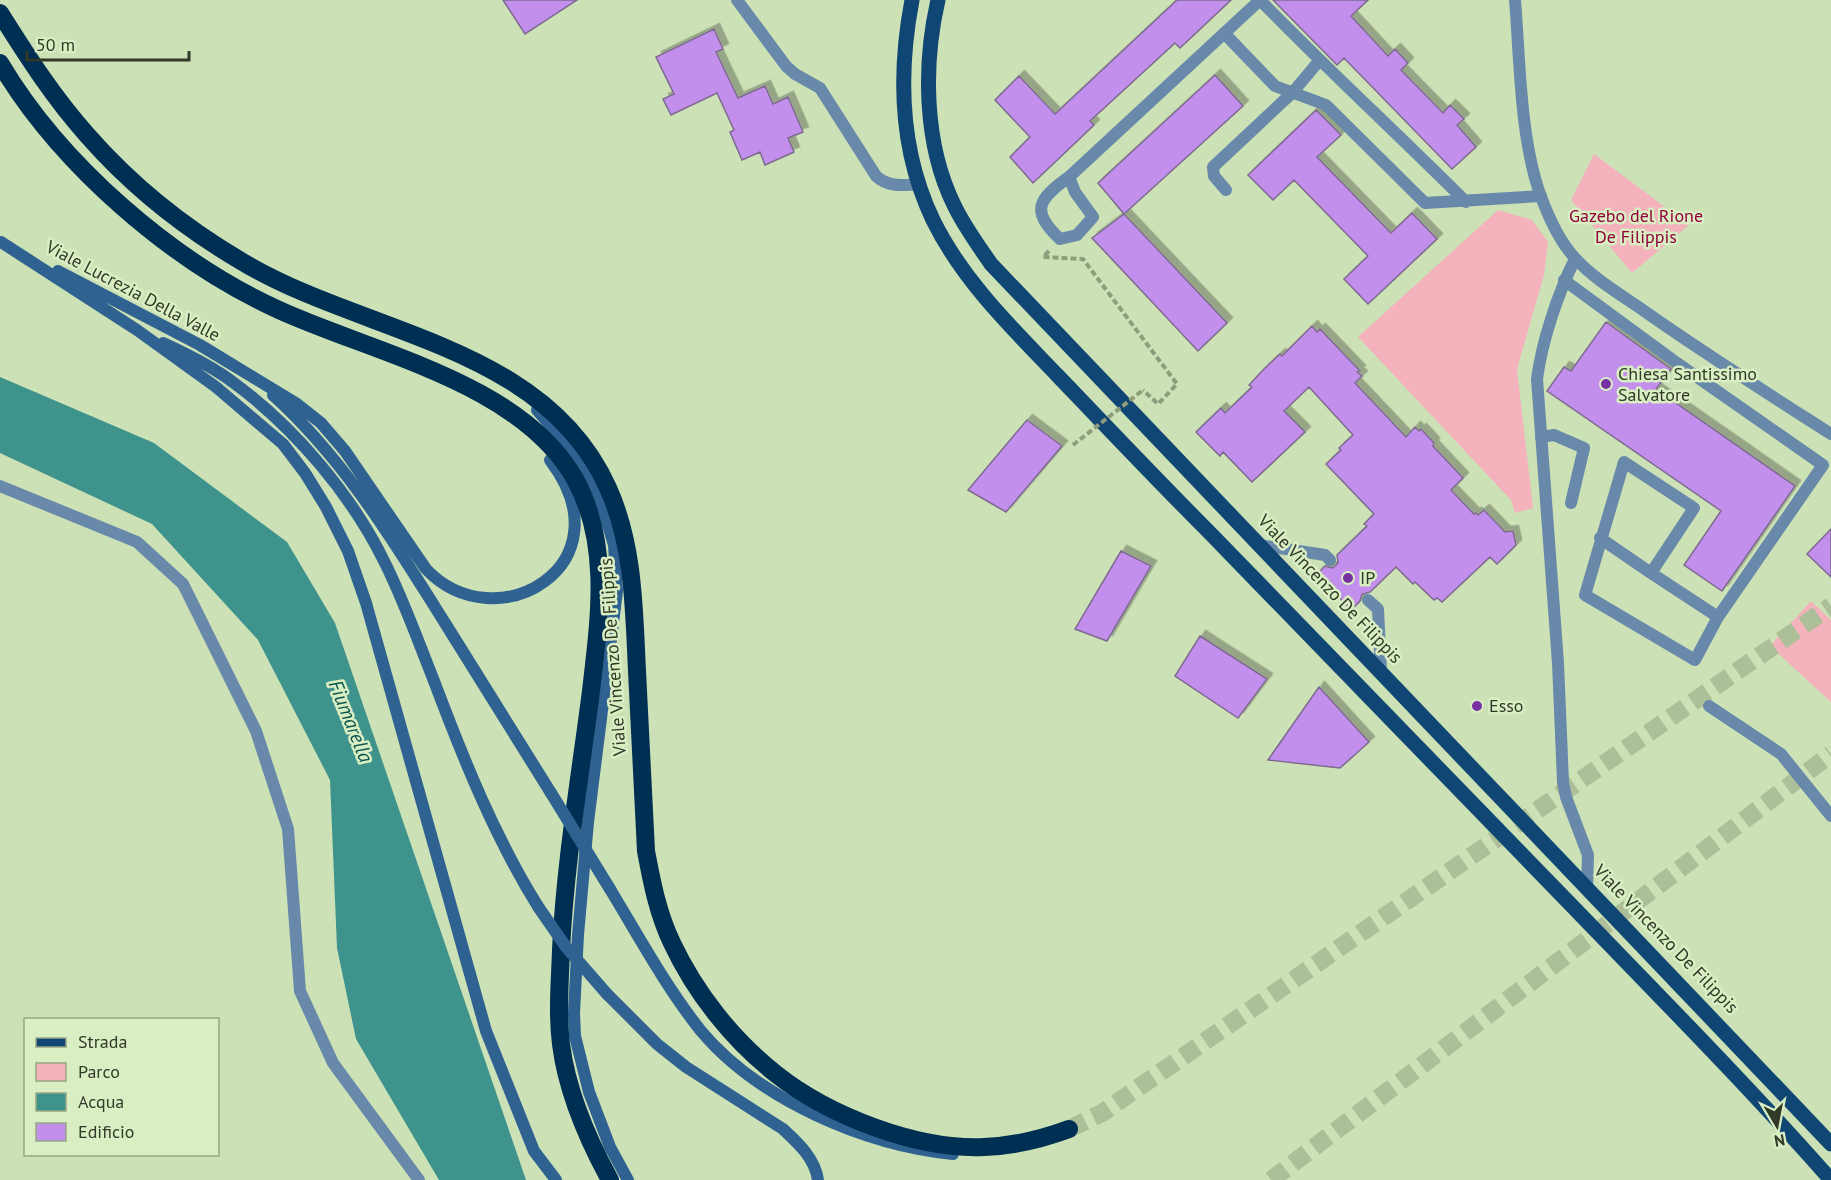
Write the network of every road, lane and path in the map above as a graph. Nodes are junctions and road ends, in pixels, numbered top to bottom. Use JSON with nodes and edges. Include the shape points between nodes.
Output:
{"nodes":[{"id":1,"x":738,"y":0,"type":"edge"},
{"id":2,"x":912,"y":0,"type":"edge"},
{"id":3,"x":938,"y":0,"type":"edge"},
{"id":4,"x":1260,"y":0,"type":"edge"},
{"id":5,"x":1515,"y":0,"type":"edge"},
{"id":6,"x":0,"y":13,"type":"edge"},
{"id":7,"x":1224,"y":33,"type":"junction"},
{"id":8,"x":1319,"y":61,"type":"junction"},
{"id":9,"x":0,"y":63,"type":"edge"},
{"id":10,"x":1293,"y":92,"type":"junction"},
{"id":11,"x":1069,"y":177,"type":"junction"},
{"id":12,"x":920,"y":184,"type":"junction"},
{"id":13,"x":1226,"y":190,"type":"dead end"},
{"id":14,"x":1541,"y":196,"type":"junction"},
{"id":15,"x":1466,"y":202,"type":"junction"},
{"id":16,"x":1,"y":242,"type":"edge"},
{"id":17,"x":1050,"y":250,"type":"dead end"},
{"id":18,"x":1575,"y":258,"type":"junction"},
{"id":19,"x":1564,"y":280,"type":"junction"},
{"id":20,"x":137,"y":330,"type":"junction"},
{"id":21,"x":491,"y":370,"type":"junction"},
{"id":22,"x":248,"y":373,"type":"junction"},
{"id":23,"x":476,"y":392,"type":"junction"},
{"id":24,"x":1831,"y":434,"type":"edge"},
{"id":25,"x":1540,"y":437,"type":"junction"},
{"id":26,"x":1073,"y":445,"type":"dead end"},
{"id":27,"x":0,"y":486,"type":"edge"},
{"id":28,"x":1571,"y":503,"type":"dead end"},
{"id":29,"x":1600,"y":538,"type":"junction"},
{"id":30,"x":1259,"y":545,"type":"junction"},
{"id":31,"x":1330,"y":560,"type":"dead end"},
{"id":32,"x":1651,"y":573,"type":"junction"},
{"id":33,"x":1368,"y":600,"type":"dead end"},
{"id":34,"x":1718,"y":617,"type":"junction"},
{"id":35,"x":1381,"y":672,"type":"junction"},
{"id":36,"x":1709,"y":706,"type":"dead end"},
{"id":37,"x":1830,"y":813,"type":"edge"},
{"id":38,"x":1587,"y":888,"type":"junction"},
{"id":39,"x":1806,"y":1116,"type":"junction"},
{"id":40,"x":1784,"y":1126,"type":"junction"},
{"id":41,"x":1069,"y":1129,"type":"tunnel mouth"},
{"id":42,"x":1045,"y":1138,"type":"junction"},
{"id":43,"x":1831,"y":1138,"type":"edge"},
{"id":44,"x":1831,"y":1143,"type":"edge"},
{"id":45,"x":1831,"y":1167,"type":"edge"},
{"id":46,"x":419,"y":1180,"type":"edge"},
{"id":47,"x":556,"y":1180,"type":"edge"},
{"id":48,"x":610,"y":1180,"type":"edge"},
{"id":49,"x":628,"y":1180,"type":"edge"},
{"id":50,"x":818,"y":1180,"type":"edge"},
{"id":51,"x":1831,"y":1180,"type":"edge"}],
"edges":[{"from":1,"to":12,"type":"street","via":[[786,66],[820,88],[876,176],[895,186]]},
{"from":2,"to":12,"type":"main road","via":[[904,54],[904,88],[906,132]]},
{"from":3,"to":30,"type":"main road","name":"Viale Vincenzo De Filippis","via":[[929,71],[931,110],[936,154],[954,206],[991,264]]},
{"from":4,"to":7,"type":"street"},
{"from":4,"to":8,"type":"street"},
{"from":5,"to":14,"type":"street","via":[[1527,137]]},
{"from":6,"to":21,"type":"highway","name":"Viale Vincenzo De Filippis","via":[[50,89],[88,137],[166,210],[242,262],[283,283]]},
{"from":7,"to":10,"type":"street","via":[[1275,86]]},
{"from":7,"to":11,"type":"street"},
{"from":8,"to":10,"type":"street"},
{"from":8,"to":15,"type":"street"},
{"from":9,"to":23,"type":"highway","name":"Viale Vincenzo De Filippis","via":[[18,94],[98,185],[196,263],[276,309],[441,374]]},
{"from":10,"to":13,"type":"street","via":[[1214,167],[1214,176]]},
{"from":10,"to":15,"type":"street","via":[[1326,105],[1425,203]]},
{"from":11,"to":11,"type":"street","via":[[1042,201],[1046,226],[1060,238],[1077,235],[1093,217]]},
{"from":12,"to":40,"type":"main road","via":[[934,222],[961,268],[1012,327]]},
{"from":14,"to":15,"type":"street"},
{"from":14,"to":18,"type":"street","via":[[1561,239]]},
{"from":16,"to":20,"type":"main road","name":"Viale Lucrezia Della Valle"},
{"from":16,"to":22,"type":"main road","name":"Viale Lucrezia Della Valle","via":[[152,318]]},
{"from":17,"to":26,"type":"path","bridge":true,"via":[[1043,257],[1083,259],[1177,384],[1158,404],[1143,390]]},
{"from":18,"to":19,"type":"street"},
{"from":18,"to":24,"type":"street","via":[[1676,334]]},
{"from":19,"to":25,"type":"street","via":[[1538,371]]},
{"from":19,"to":34,"type":"street","via":[[1823,465]]},
{"from":20,"to":47,"type":"main road","via":[[216,387],[283,444],[306,473],[344,543],[375,634],[486,1031],[534,1151]]},
{"from":20,"to":50,"type":"main road","bridge":true,"via":[[233,382],[261,404],[310,454],[376,546],[501,838],[521,879],[566,947],[657,1044],[792,1137],[812,1163]]},
{"from":21,"to":42,"type":"highway","name":"Viale Vincenzo De Filippis","via":[[548,407],[568,426],[598,465],[613,500],[625,541],[632,591],[646,851],[658,908],[671,942],[708,1003],[777,1075],[834,1110],[889,1132],[956,1146],[984,1147]]},
{"from":21,"to":49,"type":"main road","via":[[536,409],[579,457],[602,505],[614,544],[617,591],[588,822],[574,1012],[575,1036],[589,1092],[610,1147]]},
{"from":22,"to":23,"type":"main road","via":[[321,423],[437,581],[464,594],[511,596],[542,584],[563,564],[570,553],[575,513],[565,482],[542,450]]},
{"from":22,"to":42,"type":"main road","bridge":true,"via":[[290,410],[355,485],[398,548],[660,973],[703,1032],[726,1056],[820,1117],[858,1133],[921,1151],[985,1152]]},
{"from":23,"to":48,"type":"highway","name":"Viale Vincenzo De Filippis","via":[[524,420],[554,448],[575,479],[596,535],[599,611],[563,912],[559,1010],[561,1042],[574,1098]]},
{"from":25,"to":28,"type":"street","via":[[1554,435],[1584,448]]},
{"from":25,"to":38,"type":"street","via":[[1563,782],[1588,855]]},
{"from":27,"to":46,"type":"street","via":[[137,542],[183,584],[256,731],[288,829],[300,991],[333,1063]]},
{"from":29,"to":32,"type":"street"},
{"from":29,"to":32,"type":"street","via":[[1624,462],[1694,508]]},
{"from":29,"to":34,"type":"street","via":[[1585,595],[1695,660]]},
{"from":30,"to":31,"type":"street","via":[[1325,555]]},
{"from":30,"to":35,"type":"main road","name":"Viale Vincenzo De Filippis"},
{"from":32,"to":34,"type":"street"},
{"from":33,"to":35,"type":"street","via":[[1378,609]]},
{"from":35,"to":38,"type":"main road","name":"Viale Vincenzo De Filippis"},
{"from":36,"to":37,"type":"street","via":[[1781,754]]},
{"from":38,"to":39,"type":"main road","name":"Viale Vincenzo De Filippis"},
{"from":39,"to":43,"type":"main road"},
{"from":39,"to":44,"type":"main road","name":"Viale Vincenzo De Filippis"},
{"from":40,"to":45,"type":"main road"},
{"from":40,"to":51,"type":"main road"},
{"from":41,"to":42,"type":"highway","name":"Viale Vincenzo De Filippis"}]}
